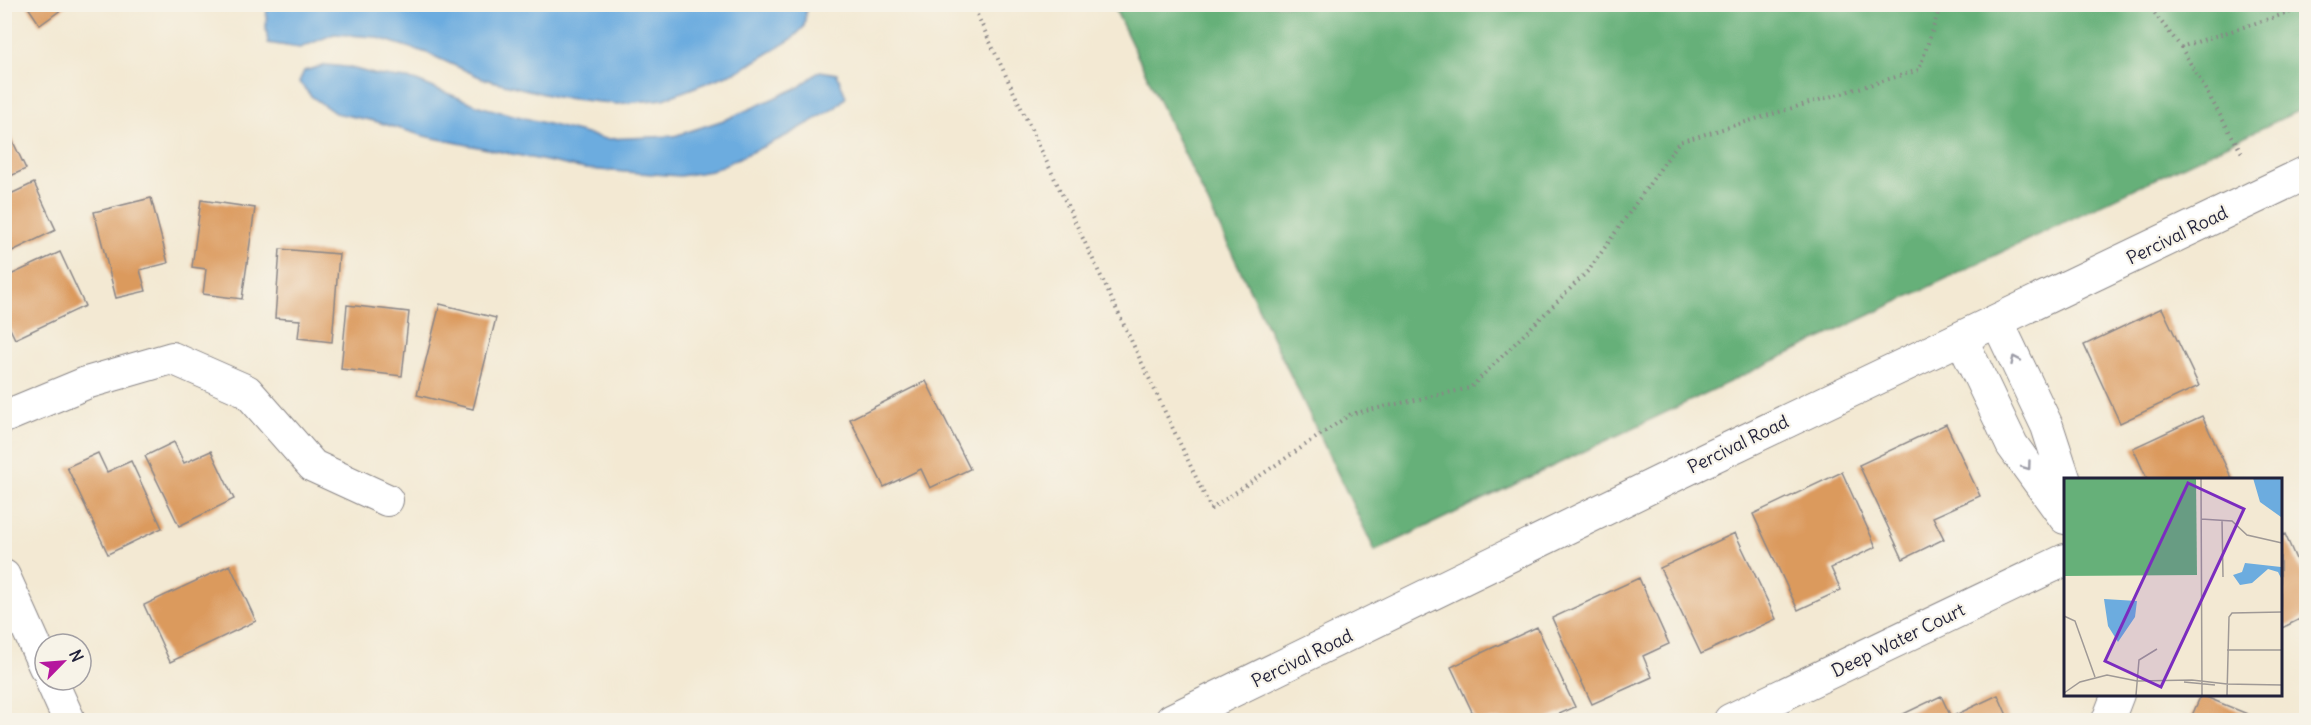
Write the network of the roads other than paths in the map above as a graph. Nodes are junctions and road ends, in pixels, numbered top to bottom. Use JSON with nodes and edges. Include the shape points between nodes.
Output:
{"nodes":[{"id":1,"x":2307,"y":172,"type":"edge"},
{"id":2,"x":1997,"y":321,"type":"junction"},
{"id":3,"x":1961,"y":338,"type":"junction"},
{"id":4,"x":2034,"y":399,"type":"junction"},
{"id":5,"x":1998,"y":416,"type":"junction"},
{"id":6,"x":4,"y":417,"type":"edge"},
{"id":7,"x":2064,"y":478,"type":"edge"},
{"id":8,"x":387,"y":500,"type":"dead end"},
{"id":9,"x":2064,"y":517,"type":"edge"},
{"id":10,"x":2064,"y":560,"type":"edge"},
{"id":11,"x":4,"y":576,"type":"edge"},
{"id":12,"x":33,"y":641,"type":"edge"},
{"id":13,"x":56,"y":692,"type":"edge"},
{"id":14,"x":2117,"y":695,"type":"edge"},
{"id":15,"x":69,"y":720,"type":"edge"},
{"id":16,"x":1172,"y":720,"type":"edge"},
{"id":17,"x":1730,"y":720,"type":"edge"},
{"id":18,"x":2108,"y":720,"type":"edge"}],
"edges":[{"from":1,"to":2,"type":"street","name":"Percival Road"},
{"from":2,"to":3,"type":"street","name":"Percival Road"},
{"from":4,"to":2,"type":"street","one_way":true},
{"from":3,"to":5,"type":"street"},
{"from":3,"to":16,"type":"street","name":"Percival Road"},
{"from":4,"to":5,"type":"street"},
{"from":4,"to":7,"type":"street"},
{"from":5,"to":9,"type":"street","one_way":true,"via":[[2012,445]]},
{"from":6,"to":8,"type":"street","via":[[86,383],[172,358],[247,391],[313,466]]},
{"from":10,"to":17,"type":"street","name":"Deep Water Court"},
{"from":11,"to":12,"type":"street"},
{"from":13,"to":15,"type":"street"},
{"from":14,"to":18,"type":"street"}]}
